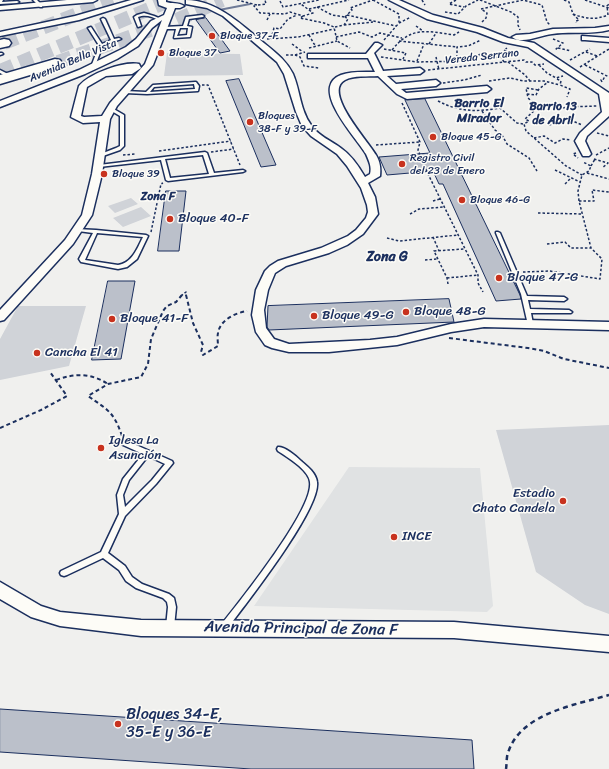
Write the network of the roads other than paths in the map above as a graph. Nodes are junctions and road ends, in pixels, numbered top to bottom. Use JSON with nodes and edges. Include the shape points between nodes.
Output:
{"nodes":[{"id":1,"x":1,"y":0,"type":"edge"},
{"id":2,"x":35,"y":0,"type":"edge"},
{"id":3,"x":93,"y":0,"type":"edge"},
{"id":4,"x":139,"y":0,"type":"edge"},
{"id":5,"x":162,"y":0,"type":"edge"},
{"id":6,"x":394,"y":0,"type":"edge"},
{"id":7,"x":190,"y":1,"type":"edge"},
{"id":8,"x":17,"y":3,"type":"edge"},
{"id":9,"x":41,"y":6,"type":"junction"},
{"id":10,"x":172,"y":6,"type":"junction"},
{"id":11,"x":0,"y":8,"type":"edge"},
{"id":12,"x":202,"y":16,"type":"dead end"},
{"id":13,"x":163,"y":17,"type":"junction"},
{"id":14,"x":103,"y":19,"type":"dead end"},
{"id":15,"x":139,"y":26,"type":"dead end"},
{"id":16,"x":185,"y":26,"type":"junction"},
{"id":17,"x":90,"y":28,"type":"dead end"},
{"id":18,"x":164,"y":28,"type":"junction"},
{"id":19,"x":178,"y":28,"type":"junction"},
{"id":20,"x":609,"y":28,"type":"edge"},
{"id":21,"x":119,"y":39,"type":"dead end"},
{"id":22,"x":113,"y":40,"type":"junction"},
{"id":23,"x":526,"y":40,"type":"junction"},
{"id":24,"x":609,"y":40,"type":"edge"},
{"id":25,"x":1,"y":46,"type":"edge"},
{"id":26,"x":101,"y":46,"type":"junction"},
{"id":27,"x":307,"y":54,"type":"road end"},
{"id":28,"x":55,"y":63,"type":"tunnel mouth"},
{"id":29,"x":93,"y":67,"type":"junction"},
{"id":30,"x":420,"y":71,"type":"road end"},
{"id":31,"x":379,"y":73,"type":"junction"},
{"id":32,"x":105,"y":74,"type":"dead end"},
{"id":33,"x":4,"y":76,"type":"edge"},
{"id":34,"x":436,"y":83,"type":"road end"},
{"id":35,"x":394,"y":87,"type":"junction"},
{"id":36,"x":82,"y":88,"type":"junction"},
{"id":37,"x":486,"y":89,"type":"road end"},
{"id":38,"x":95,"y":90,"type":"dead end"},
{"id":39,"x":125,"y":92,"type":"junction"},
{"id":40,"x":147,"y":93,"type":"junction"},
{"id":41,"x":605,"y":98,"type":"edge"},
{"id":42,"x":0,"y":104,"type":"edge"},
{"id":43,"x":111,"y":109,"type":"junction"},
{"id":44,"x":105,"y":119,"type":"junction"},
{"id":45,"x":589,"y":155,"type":"road end"},
{"id":46,"x":163,"y":158,"type":"junction"},
{"id":47,"x":99,"y":160,"type":"junction"},
{"id":48,"x":243,"y":171,"type":"road end"},
{"id":49,"x":212,"y":175,"type":"junction"},
{"id":50,"x":363,"y":182,"type":"junction"},
{"id":51,"x":78,"y":230,"type":"junction"},
{"id":52,"x":96,"y":231,"type":"junction"},
{"id":53,"x":498,"y":233,"type":"dead end"},
{"id":54,"x":525,"y":298,"type":"junction"},
{"id":55,"x":564,"y":299,"type":"dead end"},
{"id":56,"x":527,"y":311,"type":"junction"},
{"id":57,"x":569,"y":312,"type":"dead end"},
{"id":58,"x":0,"y":317,"type":"edge"},
{"id":59,"x":530,"y":324,"type":"junction"},
{"id":60,"x":609,"y":326,"type":"edge"},
{"id":61,"x":125,"y":443,"type":"road end"},
{"id":62,"x":280,"y":449,"type":"dead end"},
{"id":63,"x":147,"y":453,"type":"junction"},
{"id":64,"x":122,"y":514,"type":"junction"},
{"id":65,"x":104,"y":554,"type":"junction"},
{"id":66,"x":64,"y":573,"type":"dead end"},
{"id":67,"x":0,"y":589,"type":"edge"},
{"id":68,"x":170,"y":628,"type":"junction"},
{"id":69,"x":223,"y":628,"type":"junction"},
{"id":70,"x":609,"y":644,"type":"edge"}],
"edges":[{"from":1,"to":8,"type":"lane","via":[[0,3]]},
{"from":2,"to":9,"type":"lane"},
{"from":3,"to":9,"type":"street"},
{"from":4,"to":25,"type":"street","via":[[71,20]]},
{"from":5,"to":10,"type":"street","via":[[164,4]]},
{"from":6,"to":23,"type":"street","via":[[424,14],[491,34]]},
{"from":7,"to":10,"type":"street"},
{"from":7,"to":50,"type":"street","via":[[222,12],[285,67],[307,126],[348,159]]},
{"from":8,"to":9,"type":"street"},
{"from":8,"to":11,"type":"street"},
{"from":10,"to":13,"type":"street"},
{"from":12,"to":16,"type":"lane","via":[[187,18]]},
{"from":13,"to":15,"type":"lane","via":[[148,14],[139,16],[136,18]]},
{"from":13,"to":18,"type":"street"},
{"from":13,"to":29,"type":"street","name":"Avenida Bella Vista","via":[[146,28],[135,45]]},
{"from":14,"to":22,"type":"lane"},
{"from":16,"to":19,"type":"lane"},
{"from":16,"to":19,"type":"lane","via":[[191,28],[188,37],[176,37]]},
{"from":17,"to":26,"type":"lane"},
{"from":18,"to":19,"type":"lane"},
{"from":18,"to":39,"type":"street","via":[[149,65]]},
{"from":20,"to":23,"type":"street","via":[[597,31],[556,31]]},
{"from":21,"to":22,"type":"lane"},
{"from":22,"to":26,"type":"lane"},
{"from":23,"to":24,"type":"street","via":[[565,37]]},
{"from":23,"to":41,"type":"street"},
{"from":26,"to":29,"type":"lane"},
{"from":27,"to":31,"type":"street","via":[[374,50]]},
{"from":28,"to":33,"type":"highway"},
{"from":29,"to":42,"type":"street","name":"Avenida Bella Vista"},
{"from":30,"to":31,"type":"street"},
{"from":31,"to":35,"type":"street"},
{"from":31,"to":50,"type":"street","via":[[345,76],[333,89],[346,121],[369,152],[376,169],[375,176]]},
{"from":32,"to":36,"type":"street"},
{"from":34,"to":35,"type":"street"},
{"from":35,"to":37,"type":"street","via":[[402,95]]},
{"from":36,"to":38,"type":"street"},
{"from":36,"to":44,"type":"street","via":[[76,117],[83,120]]},
{"from":39,"to":40,"type":"lane"},
{"from":39,"to":43,"type":"street"},
{"from":40,"to":40,"type":"lane","via":[[155,85],[195,83],[197,86],[197,90]]},
{"from":41,"to":45,"type":"street","via":[[604,116],[580,141]]},
{"from":43,"to":44,"type":"street"},
{"from":43,"to":47,"type":"lane","via":[[122,115],[122,146]]},
{"from":44,"to":47,"type":"street"},
{"from":46,"to":47,"type":"lane"},
{"from":46,"to":49,"type":"lane","via":[[205,153]]},
{"from":46,"to":49,"type":"lane","via":[[168,180]]},
{"from":47,"to":51,"type":"street","via":[[90,209]]},
{"from":48,"to":49,"type":"lane"},
{"from":50,"to":59,"type":"street","via":[[373,212],[363,229],[342,244],[274,267],[268,276],[260,295],[258,310],[258,321],[266,339],[278,347],[332,347],[380,343],[469,324]]},
{"from":51,"to":52,"type":"lane"},
{"from":51,"to":58,"type":"street"},
{"from":52,"to":52,"type":"lane","via":[[82,259],[83,262],[118,267],[125,266],[135,258],[146,236]]},
{"from":53,"to":54,"type":"lane"},
{"from":54,"to":55,"type":"lane"},
{"from":54,"to":56,"type":"lane"},
{"from":56,"to":57,"type":"lane"},
{"from":56,"to":59,"type":"lane"},
{"from":59,"to":60,"type":"street"},
{"from":61,"to":63,"type":"lane"},
{"from":62,"to":69,"type":"lane","via":[[308,471],[314,489],[289,538]]},
{"from":63,"to":64,"type":"lane","via":[[126,479],[120,495]]},
{"from":63,"to":64,"type":"lane","via":[[170,463]]},
{"from":64,"to":65,"type":"lane"},
{"from":65,"to":66,"type":"lane"},
{"from":65,"to":68,"type":"lane","via":[[139,586],[171,600]]},
{"from":67,"to":68,"type":"street","name":"Avenida Principal de Zona F","via":[[37,612],[60,619],[141,628]]},
{"from":68,"to":69,"type":"street","name":"Avenida Principal de Zona F"},
{"from":69,"to":70,"type":"street","name":"Avenida Principal de Zona F","via":[[454,630]]}]}
